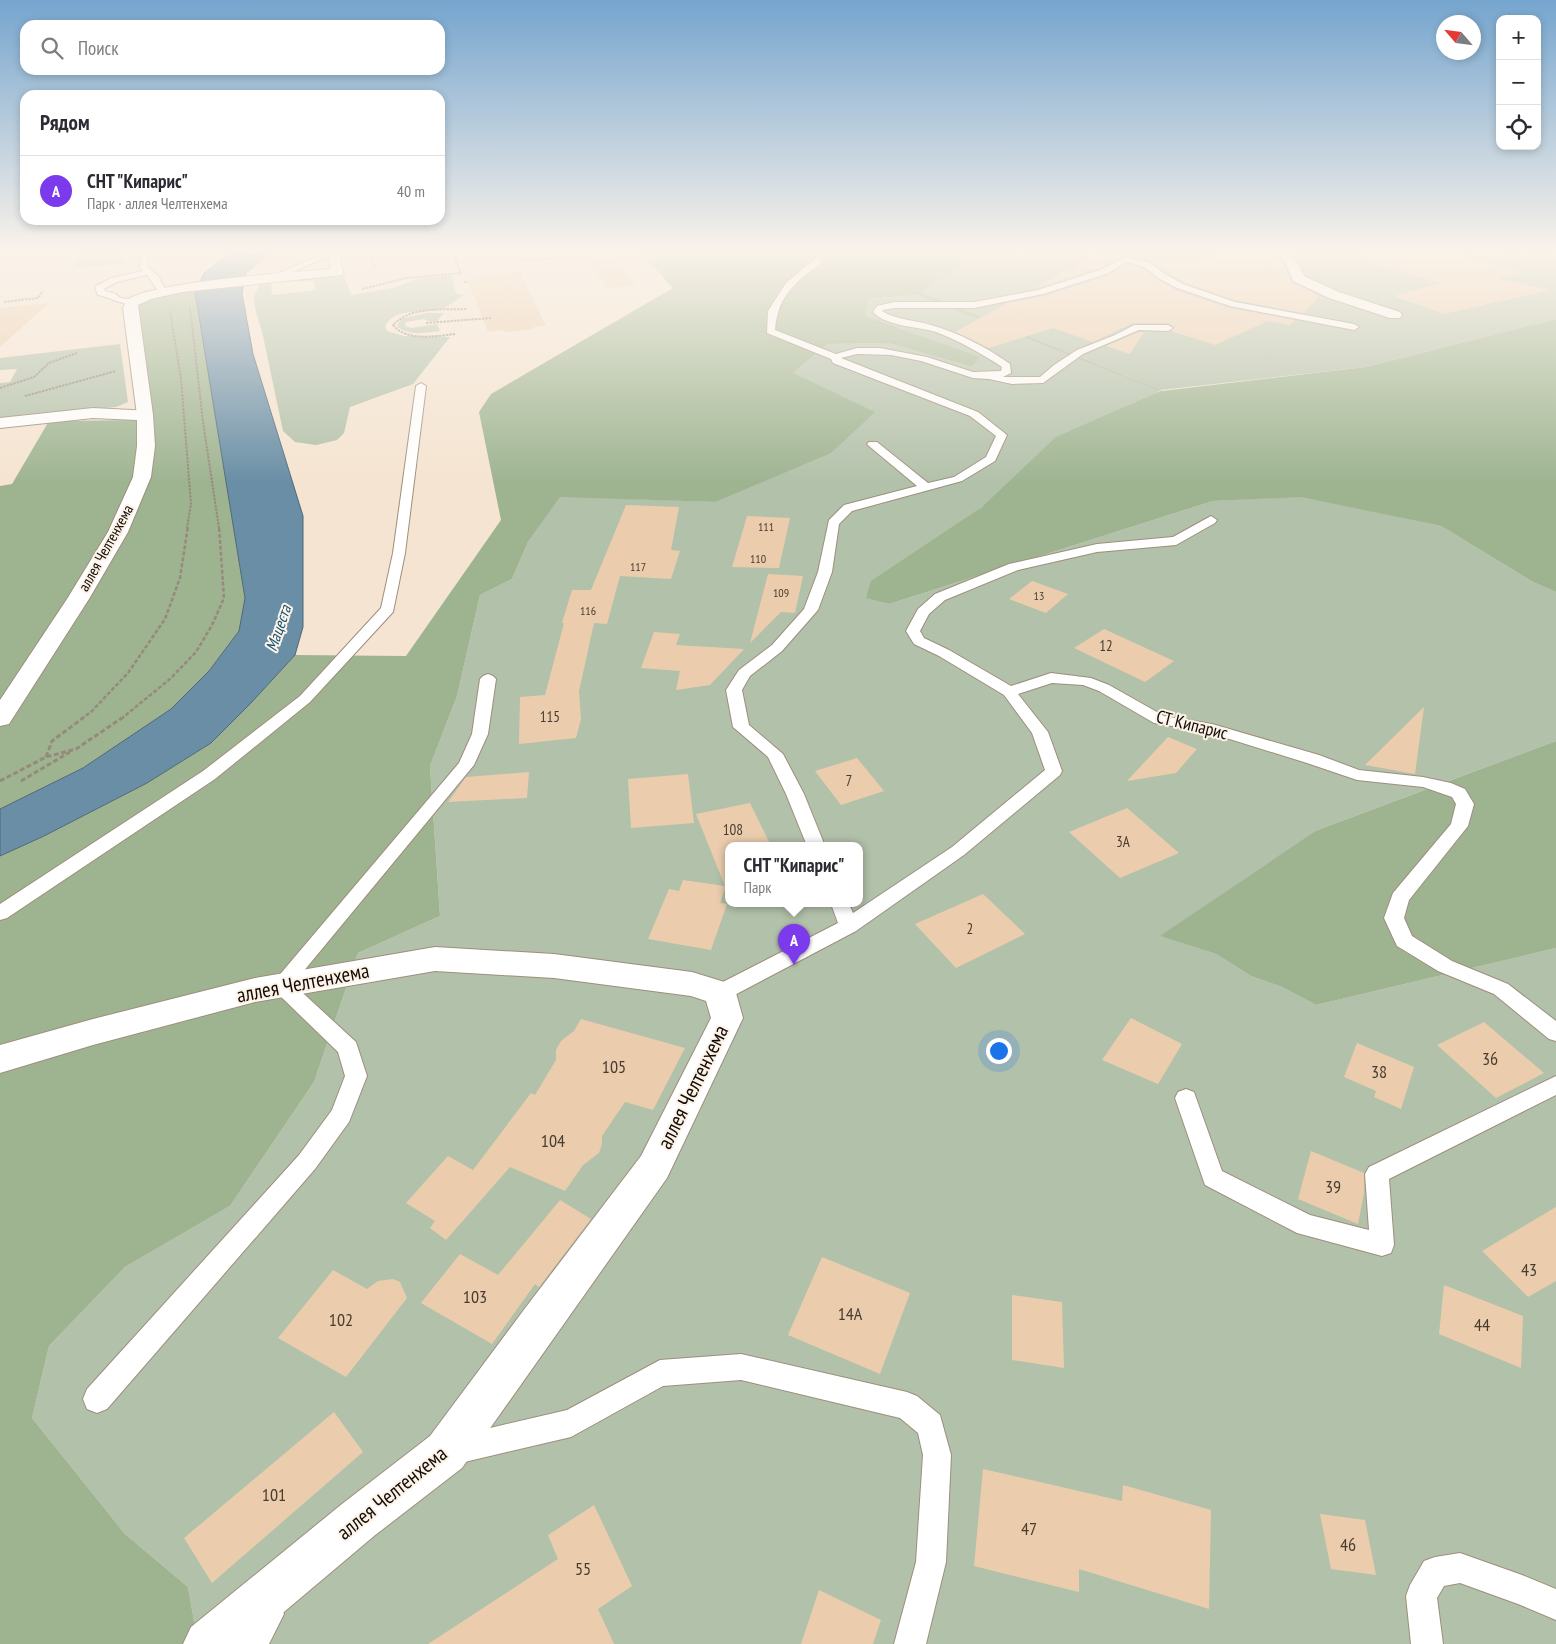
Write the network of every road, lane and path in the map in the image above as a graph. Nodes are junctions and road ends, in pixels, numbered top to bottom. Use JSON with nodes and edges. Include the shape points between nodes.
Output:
{"nodes":[{"id":1,"x":133,"y":330,"type":"edge"},
{"id":2,"x":171,"y":330,"type":"edge"},
{"id":3,"x":192,"y":330,"type":"edge"},
{"id":4,"x":396,"y":330,"type":"edge"},
{"id":5,"x":770,"y":330,"type":"edge"},
{"id":6,"x":936,"y":330,"type":"edge"},
{"id":7,"x":1132,"y":330,"type":"edge"},
{"id":8,"x":455,"y":334,"type":"dead end"},
{"id":9,"x":77,"y":353,"type":"dead end"},
{"id":10,"x":836,"y":356,"type":"junction"},
{"id":11,"x":124,"y":370,"type":"dead end"},
{"id":12,"x":980,"y":376,"type":"junction"},
{"id":13,"x":421,"y":386,"type":"dead end"},
{"id":14,"x":0,"y":388,"type":"edge"},
{"id":15,"x":19,"y":397,"type":"dead end"},
{"id":16,"x":145,"y":415,"type":"junction"},
{"id":17,"x":0,"y":423,"type":"edge"},
{"id":18,"x":873,"y":444,"type":"dead end"},
{"id":19,"x":926,"y":487,"type":"junction"},
{"id":20,"x":1211,"y":520,"type":"dead end"},
{"id":21,"x":488,"y":679,"type":"dead end"},
{"id":22,"x":1009,"y":692,"type":"junction"},
{"id":23,"x":0,"y":719,"type":"edge"},
{"id":24,"x":76,"y":749,"type":"junction"},
{"id":25,"x":46,"y":757,"type":"junction"},
{"id":26,"x":0,"y":781,"type":"edge"},
{"id":27,"x":21,"y":781,"type":"dead end"},
{"id":28,"x":814,"y":842,"type":"edge"},
{"id":29,"x":841,"y":907,"type":"edge"},
{"id":30,"x":0,"y":913,"type":"edge"},
{"id":31,"x":849,"y":926,"type":"junction"},
{"id":32,"x":281,"y":985,"type":"junction"},
{"id":33,"x":720,"y":993,"type":"junction"},
{"id":34,"x":1556,"y":1033,"type":"edge"},
{"id":35,"x":0,"y":1059,"type":"edge"},
{"id":36,"x":1556,"y":1085,"type":"edge"},
{"id":37,"x":1186,"y":1098,"type":"dead end"},
{"id":38,"x":97,"y":1399,"type":"dead end"},
{"id":39,"x":446,"y":1452,"type":"junction"},
{"id":40,"x":289,"y":1578,"type":"junction"},
{"id":41,"x":1556,"y":1605,"type":"edge"},
{"id":42,"x":208,"y":1644,"type":"edge"},
{"id":43,"x":252,"y":1644,"type":"edge"},
{"id":44,"x":910,"y":1644,"type":"edge"},
{"id":45,"x":1428,"y":1644,"type":"edge"}],
"edges":[{"from":1,"to":16,"type":"street","name":"аллея Челтенхема"},
{"from":2,"to":25,"type":"path","via":[[181,379],[191,504],[180,578],[165,619],[128,673],[92,712],[52,740]]},
{"from":3,"to":24,"type":"path","via":[[218,513],[224,598],[196,652],[170,679],[110,728]]},
{"from":4,"to":8,"type":"path","via":[[409,335]]},
{"from":5,"to":10,"type":"lane"},
{"from":6,"to":12,"type":"lane","via":[[1008,366],[1006,373]]},
{"from":7,"to":12,"type":"lane","via":[[1080,352],[1042,380],[1012,381]]},
{"from":9,"to":14,"type":"path","via":[[49,362],[45,370],[29,379]]},
{"from":10,"to":12,"type":"lane","via":[[857,350],[876,351],[925,359]]},
{"from":10,"to":19,"type":"lane","via":[[836,361],[974,414],[1002,435],[991,459],[958,479]]},
{"from":11,"to":15,"type":"path"},
{"from":13,"to":30,"type":"lane","via":[[399,553],[388,609],[305,699],[224,763]]},
{"from":16,"to":17,"type":"street","via":[[93,413]]},
{"from":16,"to":23,"type":"street","name":"аллея Челтенхема","via":[[142,477],[118,532]]},
{"from":18,"to":19,"type":"lane"},
{"from":19,"to":28,"type":"lane","via":[[848,508],[833,523],[825,572],[810,610],[778,648],[744,672],[734,690],[741,727],[775,754]]},
{"from":20,"to":22,"type":"lane","via":[[1176,540],[1098,548],[1014,567],[940,597],[924,612],[913,631],[919,641]]},
{"from":21,"to":32,"type":"lane","via":[[480,734],[466,766]]},
{"from":22,"to":31,"type":"lane","via":[[1040,732],[1054,771],[958,851]]},
{"from":22,"to":34,"type":"lane","name":"СТ Кипарис","via":[[1050,678],[1086,680],[1160,720],[1206,727],[1313,759],[1357,776],[1423,782],[1459,793],[1466,804],[1459,826],[1400,898],[1394,918],[1404,941],[1445,966],[1501,989]]},
{"from":24,"to":25,"type":"path"},
{"from":24,"to":27,"type":"path"},
{"from":25,"to":26,"type":"path"},
{"from":29,"to":31,"type":"lane"},
{"from":31,"to":33,"type":"lane"},
{"from":32,"to":33,"type":"street","name":"аллея Челтенхема","via":[[435,959],[554,966],[692,984]]},
{"from":32,"to":35,"type":"street","name":"аллея Челтенхема","via":[[103,1029]]},
{"from":32,"to":38,"type":"lane","via":[[348,1048],[356,1076],[341,1115],[308,1162]]},
{"from":33,"to":39,"type":"street","name":"аллея Челтенхема","via":[[727,1018],[654,1167]]},
{"from":36,"to":37,"type":"lane","via":[[1377,1174],[1382,1245],[1306,1225],[1213,1178]]},
{"from":39,"to":40,"type":"street","name":"аллея Челтенхема"},
{"from":39,"to":44,"type":"lane","via":[[571,1423],[660,1373],[741,1367],[907,1406],[930,1425],[937,1455],[931,1562]]},
{"from":40,"to":42,"type":"street","name":"аллея Челтенхема"},
{"from":40,"to":43,"type":"lane"},
{"from":41,"to":45,"type":"lane","via":[[1460,1568],[1435,1572],[1421,1596]]}]}
